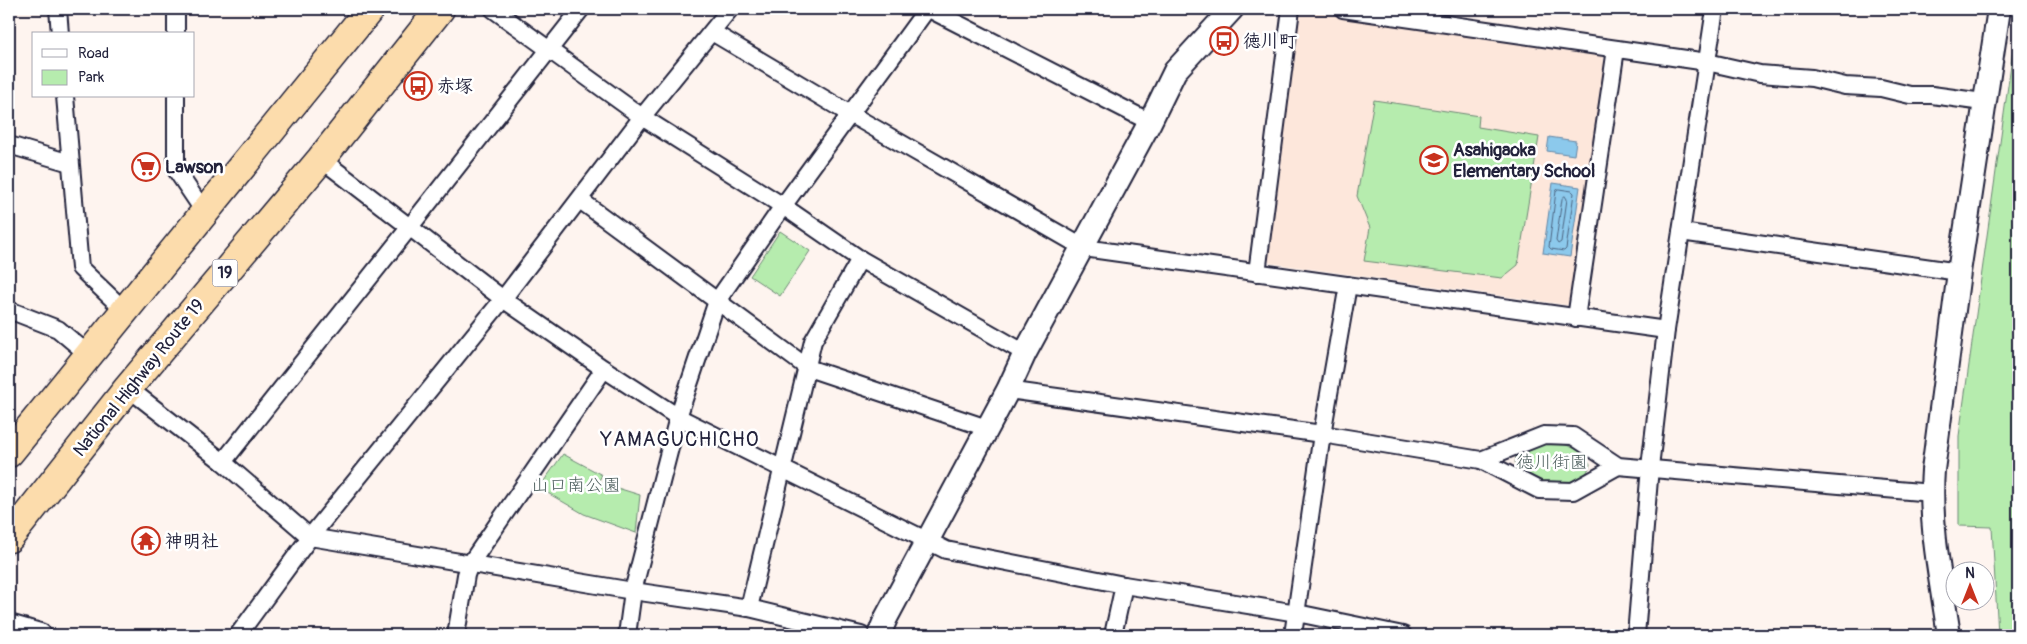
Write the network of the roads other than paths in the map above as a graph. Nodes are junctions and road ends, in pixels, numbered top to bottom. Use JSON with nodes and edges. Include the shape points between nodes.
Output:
{"nodes":[{"id":1,"x":58,"y":9,"type":"edge"},
{"id":2,"x":176,"y":9,"type":"edge"},
{"id":3,"x":370,"y":9,"type":"edge"},
{"id":4,"x":440,"y":9,"type":"edge"},
{"id":5,"x":493,"y":9,"type":"edge"},
{"id":6,"x":581,"y":9,"type":"edge"},
{"id":7,"x":730,"y":9,"type":"edge"},
{"id":8,"x":928,"y":9,"type":"edge"},
{"id":9,"x":1232,"y":9,"type":"edge"},
{"id":10,"x":1290,"y":9,"type":"edge"},
{"id":11,"x":1343,"y":9,"type":"edge"},
{"id":12,"x":1715,"y":9,"type":"edge"},
{"id":13,"x":1999,"y":9,"type":"edge"},
{"id":14,"x":60,"y":32,"type":"edge"},
{"id":15,"x":176,"y":32,"type":"edge"},
{"id":16,"x":712,"y":32,"type":"junction"},
{"id":17,"x":1616,"y":49,"type":"junction"},
{"id":18,"x":549,"y":51,"type":"junction"},
{"id":19,"x":1707,"y":62,"type":"junction"},
{"id":20,"x":65,"y":98,"type":"edge"},
{"id":21,"x":176,"y":98,"type":"edge"},
{"id":22,"x":1984,"y":102,"type":"junction"},
{"id":23,"x":850,"y":114,"type":"junction"},
{"id":24,"x":642,"y":117,"type":"junction"},
{"id":25,"x":1150,"y":122,"type":"junction"},
{"id":26,"x":9,"y":145,"type":"edge"},
{"id":27,"x":321,"y":159,"type":"junction"},
{"id":28,"x":70,"y":163,"type":"junction"},
{"id":29,"x":580,"y":200,"type":"junction"},
{"id":30,"x":783,"y":206,"type":"junction"},
{"id":31,"x":205,"y":213,"type":"junction"},
{"id":32,"x":410,"y":228,"type":"junction"},
{"id":33,"x":1681,"y":232,"type":"junction"},
{"id":34,"x":1084,"y":248,"type":"junction"},
{"id":35,"x":860,"y":258,"type":"junction"},
{"id":36,"x":1959,"y":272,"type":"junction"},
{"id":37,"x":1257,"y":273,"type":"junction"},
{"id":38,"x":1348,"y":286,"type":"junction"},
{"id":39,"x":503,"y":299,"type":"junction"},
{"id":40,"x":716,"y":300,"type":"junction"},
{"id":41,"x":9,"y":310,"type":"edge"},
{"id":42,"x":125,"y":312,"type":"junction"},
{"id":43,"x":1576,"y":318,"type":"junction"},
{"id":44,"x":1666,"y":330,"type":"junction"},
{"id":45,"x":1025,"y":354,"type":"junction"},
{"id":46,"x":89,"y":355,"type":"junction"},
{"id":47,"x":808,"y":368,"type":"junction"},
{"id":48,"x":604,"y":369,"type":"junction"},
{"id":49,"x":128,"y":388,"type":"junction"},
{"id":50,"x":1008,"y":390,"type":"junction"},
{"id":51,"x":678,"y":417,"type":"junction"},
{"id":52,"x":987,"y":428,"type":"junction"},
{"id":53,"x":1322,"y":434,"type":"junction"},
{"id":54,"x":9,"y":453,"type":"edge"},
{"id":55,"x":1480,"y":460,"type":"junction"},
{"id":56,"x":222,"y":462,"type":"junction"},
{"id":57,"x":1618,"y":466,"type":"junction"},
{"id":58,"x":1650,"y":468,"type":"junction"},
{"id":59,"x":783,"y":469,"type":"junction"},
{"id":60,"x":1932,"y":493,"type":"junction"},
{"id":61,"x":310,"y":537,"type":"junction"},
{"id":62,"x":9,"y":538,"type":"edge"},
{"id":63,"x":928,"y":541,"type":"junction"},
{"id":64,"x":470,"y":564,"type":"junction"},
{"id":65,"x":1124,"y":585,"type":"junction"},
{"id":66,"x":633,"y":591,"type":"junction"},
{"id":67,"x":749,"y":608,"type":"junction"},
{"id":68,"x":1297,"y":613,"type":"junction"},
{"id":69,"x":9,"y":626,"type":"edge"},
{"id":70,"x":40,"y":635,"type":"edge"},
{"id":71,"x":238,"y":635,"type":"edge"},
{"id":72,"x":456,"y":635,"type":"edge"},
{"id":73,"x":627,"y":635,"type":"edge"},
{"id":74,"x":861,"y":635,"type":"edge"},
{"id":75,"x":879,"y":635,"type":"edge"},
{"id":76,"x":1113,"y":635,"type":"edge"},
{"id":77,"x":1292,"y":635,"type":"edge"},
{"id":78,"x":1403,"y":635,"type":"edge"},
{"id":79,"x":1636,"y":635,"type":"edge"},
{"id":80,"x":1949,"y":635,"type":"edge"}],
"edges":[{"from":1,"to":14,"type":"street"},
{"from":2,"to":15,"type":"street"},
{"from":3,"to":31,"type":"highway"},
{"from":4,"to":27,"type":"highway","name":"National Highway Route 19","number":"19"},
{"from":5,"to":18,"type":"street"},
{"from":6,"to":18,"type":"street"},
{"from":7,"to":16,"type":"street"},
{"from":8,"to":23,"type":"street"},
{"from":8,"to":25,"type":"street"},
{"from":9,"to":25,"type":"street","via":[[1175,71]]},
{"from":10,"to":37,"type":"street"},
{"from":11,"to":17,"type":"street"},
{"from":12,"to":19,"type":"street"},
{"from":13,"to":22,"type":"street"},
{"from":16,"to":23,"type":"street"},
{"from":16,"to":24,"type":"street"},
{"from":17,"to":19,"type":"street"},
{"from":17,"to":43,"type":"street"},
{"from":18,"to":24,"type":"street"},
{"from":18,"to":32,"type":"street"},
{"from":19,"to":22,"type":"street","via":[[1760,74]]},
{"from":19,"to":33,"type":"street"},
{"from":20,"to":28,"type":"street"},
{"from":21,"to":31,"type":"street","via":[[176,170]]},
{"from":22,"to":36,"type":"street"},
{"from":23,"to":30,"type":"street"},
{"from":23,"to":34,"type":"street"},
{"from":24,"to":29,"type":"street"},
{"from":24,"to":30,"type":"street"},
{"from":25,"to":34,"type":"street"},
{"from":26,"to":28,"type":"street"},
{"from":27,"to":32,"type":"street"},
{"from":27,"to":49,"type":"highway","name":"National Highway Route 19","number":"19"},
{"from":28,"to":42,"type":"street","via":[[80,268]]},
{"from":29,"to":39,"type":"street"},
{"from":29,"to":40,"type":"street"},
{"from":30,"to":35,"type":"street"},
{"from":30,"to":40,"type":"street"},
{"from":31,"to":42,"type":"highway"},
{"from":32,"to":39,"type":"street"},
{"from":32,"to":56,"type":"street"},
{"from":33,"to":36,"type":"street"},
{"from":33,"to":44,"type":"street"},
{"from":34,"to":37,"type":"street"},
{"from":34,"to":45,"type":"street"},
{"from":35,"to":45,"type":"street"},
{"from":35,"to":47,"type":"street","via":[[814,341]]},
{"from":36,"to":60,"type":"street"},
{"from":37,"to":38,"type":"street"},
{"from":38,"to":43,"type":"street"},
{"from":38,"to":53,"type":"street"},
{"from":39,"to":48,"type":"street"},
{"from":39,"to":61,"type":"street"},
{"from":40,"to":47,"type":"street"},
{"from":40,"to":51,"type":"street"},
{"from":41,"to":46,"type":"street","via":[[58,329]]},
{"from":42,"to":46,"type":"highway"},
{"from":43,"to":44,"type":"street"},
{"from":44,"to":58,"type":"street"},
{"from":45,"to":50,"type":"street"},
{"from":46,"to":54,"type":"highway"},
{"from":47,"to":52,"type":"street"},
{"from":47,"to":59,"type":"street"},
{"from":48,"to":51,"type":"street"},
{"from":48,"to":64,"type":"street"},
{"from":49,"to":56,"type":"street"},
{"from":49,"to":62,"type":"highway","name":"National Highway Route 19","number":"19"},
{"from":50,"to":52,"type":"street"},
{"from":50,"to":53,"type":"street"},
{"from":51,"to":59,"type":"street"},
{"from":51,"to":66,"type":"street"},
{"from":52,"to":63,"type":"street"},
{"from":53,"to":55,"type":"street"},
{"from":53,"to":68,"type":"street"},
{"from":55,"to":57,"type":"street","via":[[1539,490],[1573,491]]},
{"from":55,"to":57,"type":"street","via":[[1544,435],[1573,436]]},
{"from":56,"to":61,"type":"street"},
{"from":57,"to":58,"type":"street"},
{"from":58,"to":60,"type":"street"},
{"from":58,"to":79,"type":"street"},
{"from":59,"to":63,"type":"street"},
{"from":59,"to":67,"type":"street"},
{"from":60,"to":80,"type":"street","via":[[1938,566]]},
{"from":61,"to":64,"type":"street"},
{"from":61,"to":71,"type":"street"},
{"from":63,"to":65,"type":"street","via":[[946,550]]},
{"from":63,"to":75,"type":"street"},
{"from":64,"to":66,"type":"street"},
{"from":64,"to":72,"type":"street"},
{"from":65,"to":68,"type":"street"},
{"from":65,"to":76,"type":"street"},
{"from":66,"to":67,"type":"street"},
{"from":66,"to":73,"type":"street"},
{"from":67,"to":74,"type":"street"},
{"from":68,"to":77,"type":"street"},
{"from":68,"to":78,"type":"street"},
{"from":69,"to":70,"type":"street"}]}
